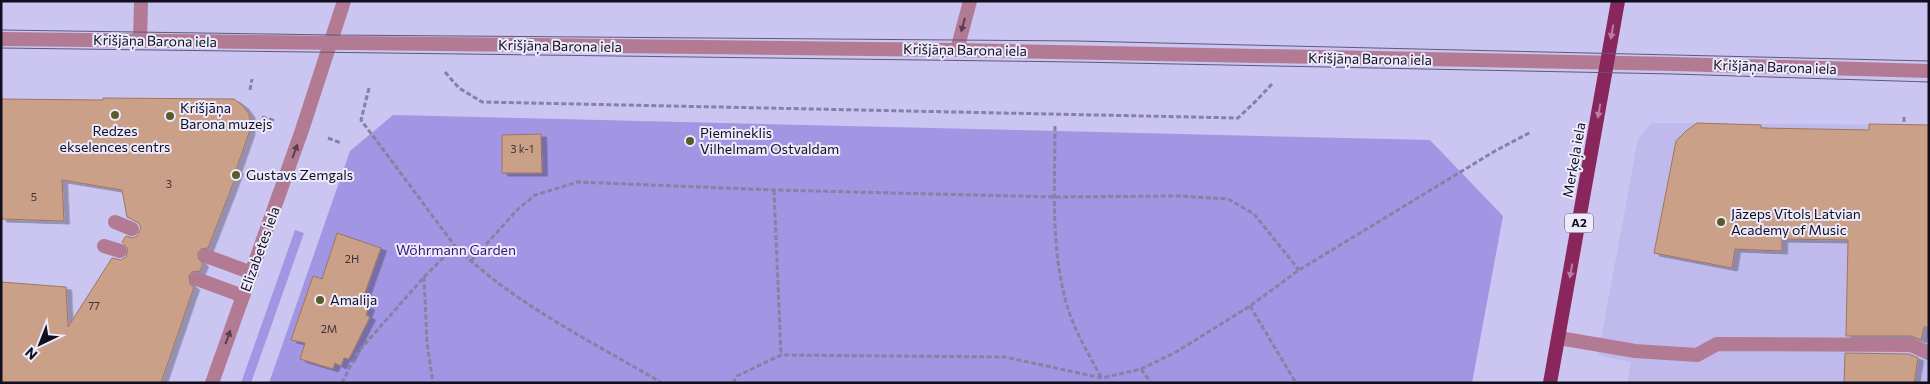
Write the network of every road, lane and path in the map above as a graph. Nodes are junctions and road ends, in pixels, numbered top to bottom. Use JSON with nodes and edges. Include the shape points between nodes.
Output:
{"nodes":[{"id":1,"x":141,"y":1,"type":"edge"},
{"id":2,"x":344,"y":1,"type":"edge"},
{"id":3,"x":970,"y":1,"type":"edge"},
{"id":4,"x":1618,"y":1,"type":"edge"},
{"id":5,"x":1,"y":39,"type":"edge"},
{"id":6,"x":140,"y":41,"type":"junction"},
{"id":7,"x":331,"y":43,"type":"junction"},
{"id":8,"x":419,"y":45,"type":"junction"},
{"id":9,"x":958,"y":50,"type":"junction"},
{"id":10,"x":1296,"y":57,"type":"junction"},
{"id":11,"x":1607,"y":63,"type":"junction"},
{"id":12,"x":1929,"y":72,"type":"edge"},
{"id":13,"x":252,"y":78,"type":"dead end"},
{"id":14,"x":368,"y":88,"type":"dead end"},
{"id":15,"x":250,"y":90,"type":"dead end"},
{"id":16,"x":262,"y":117,"type":"dead end"},
{"id":17,"x":1904,"y":117,"type":"dead end"},
{"id":18,"x":276,"y":121,"type":"dead end"},
{"id":19,"x":1904,"y":125,"type":"dead end"},
{"id":20,"x":1055,"y":126,"type":"dead end"},
{"id":21,"x":1530,"y":132,"type":"dead end"},
{"id":22,"x":328,"y":138,"type":"dead end"},
{"id":23,"x":342,"y":143,"type":"dead end"},
{"id":24,"x":774,"y":190,"type":"junction"},
{"id":25,"x":1055,"y":196,"type":"junction"},
{"id":26,"x":115,"y":222,"type":"dead end"},
{"id":27,"x":132,"y":228,"type":"dead end"},
{"id":28,"x":104,"y":246,"type":"dead end"},
{"id":29,"x":455,"y":246,"type":"junction"},
{"id":30,"x":120,"y":252,"type":"dead end"},
{"id":31,"x":206,"y":256,"type":"dead end"},
{"id":32,"x":471,"y":262,"type":"junction"},
{"id":33,"x":1299,"y":270,"type":"junction"},
{"id":34,"x":252,"y":273,"type":"junction"},
{"id":35,"x":424,"y":277,"type":"junction"},
{"id":36,"x":197,"y":280,"type":"dead end"},
{"id":37,"x":243,"y":296,"type":"junction"},
{"id":38,"x":1250,"y":306,"type":"junction"},
{"id":39,"x":1559,"y":338,"type":"junction"},
{"id":40,"x":1929,"y":353,"type":"edge"},
{"id":41,"x":781,"y":355,"type":"junction"},
{"id":42,"x":1142,"y":369,"type":"junction"},
{"id":43,"x":1102,"y":378,"type":"junction"},
{"id":44,"x":212,"y":383,"type":"edge"},
{"id":45,"x":342,"y":383,"type":"edge"},
{"id":46,"x":433,"y":383,"type":"edge"},
{"id":47,"x":662,"y":383,"type":"edge"},
{"id":48,"x":733,"y":383,"type":"edge"},
{"id":49,"x":1099,"y":383,"type":"edge"},
{"id":50,"x":1151,"y":383,"type":"edge"},
{"id":51,"x":1296,"y":383,"type":"edge"},
{"id":52,"x":1550,"y":383,"type":"edge"}],
"edges":[{"from":1,"to":6,"type":"street"},
{"from":2,"to":7,"type":"street","name":"Elizabetes iela"},
{"from":3,"to":9,"type":"street","one_way":true},
{"from":4,"to":11,"type":"highway","name":"Merķeļa iela","number":"A2","one_way":true},
{"from":5,"to":6,"type":"street","name":"Krišjāņa Barona iela"},
{"from":6,"to":7,"type":"street","name":"Krišjāņa Barona iela"},
{"from":7,"to":8,"type":"street","name":"Krišjāņa Barona iela"},
{"from":34,"to":7,"type":"street","name":"Elizabetes iela","one_way":true},
{"from":8,"to":9,"type":"street","name":"Krišjāņa Barona iela"},
{"from":8,"to":10,"type":"path","via":[[459,88],[482,102],[1238,118]]},
{"from":9,"to":10,"type":"street","name":"Krišjāņa Barona iela"},
{"from":10,"to":11,"type":"street","name":"Krišjāņa Barona iela"},
{"from":11,"to":12,"type":"street","name":"Krišjāņa Barona iela"},
{"from":11,"to":39,"type":"highway","name":"Merķeļa iela","number":"A2","one_way":true},
{"from":13,"to":15,"type":"path"},
{"from":14,"to":29,"type":"path","via":[[361,120]]},
{"from":16,"to":18,"type":"path"},
{"from":17,"to":19,"type":"path"},
{"from":20,"to":25,"type":"path"},
{"from":21,"to":33,"type":"path"},
{"from":22,"to":23,"type":"path"},
{"from":24,"to":25,"type":"path"},
{"from":24,"to":32,"type":"path","via":[[578,182],[535,195],[511,216]]},
{"from":24,"to":41,"type":"path"},
{"from":25,"to":33,"type":"path","via":[[1228,199],[1254,214]]},
{"from":25,"to":43,"type":"path","via":[[1055,232],[1063,291],[1079,337]]},
{"from":26,"to":27,"type":"street"},
{"from":28,"to":30,"type":"street"},
{"from":29,"to":32,"type":"path"},
{"from":29,"to":35,"type":"path"},
{"from":31,"to":34,"type":"street"},
{"from":32,"to":47,"type":"path","via":[[516,297]]},
{"from":33,"to":38,"type":"path"},
{"from":34,"to":37,"type":"street","name":"Elizabetes iela"},
{"from":35,"to":45,"type":"path","via":[[357,353]]},
{"from":35,"to":46,"type":"path","via":[[426,342]]},
{"from":36,"to":37,"type":"street"},
{"from":44,"to":37,"type":"street","name":"Elizabetes iela","one_way":true},
{"from":38,"to":42,"type":"path"},
{"from":38,"to":51,"type":"path"},
{"from":39,"to":40,"type":"street","via":[[1635,351],[1696,356],[1716,344],[1911,345]]},
{"from":39,"to":52,"type":"highway","name":"Merķeļa iela","number":"A2"},
{"from":41,"to":43,"type":"path","via":[[1005,357]]},
{"from":41,"to":48,"type":"path","via":[[736,376]]},
{"from":42,"to":43,"type":"path"},
{"from":42,"to":50,"type":"path"},
{"from":43,"to":49,"type":"path"}]}
